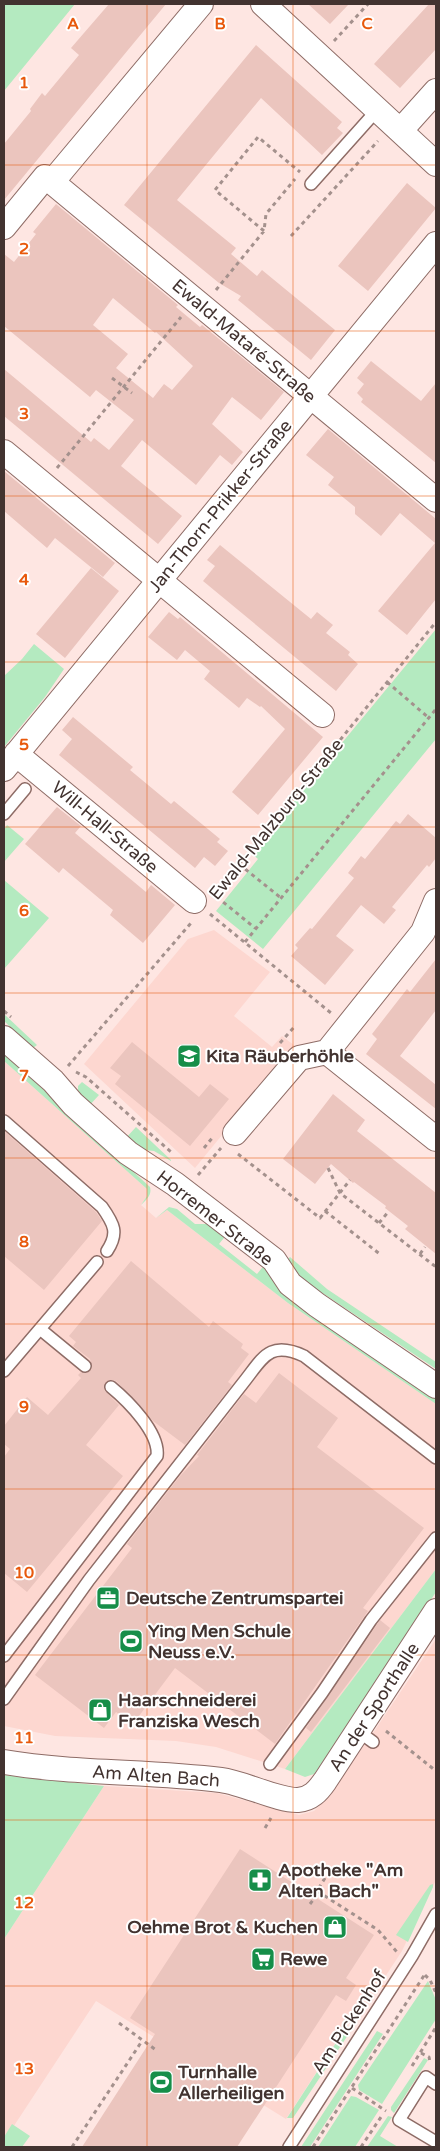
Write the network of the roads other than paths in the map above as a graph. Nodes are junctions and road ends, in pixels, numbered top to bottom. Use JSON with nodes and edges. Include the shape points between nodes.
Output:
{"nodes":[{"id":1,"x":200,"y":4,"type":"edge"},
{"id":2,"x":262,"y":4,"type":"edge"},
{"id":3,"x":436,"y":91,"type":"edge"},
{"id":4,"x":391,"y":121,"type":"junction"},
{"id":5,"x":436,"y":164,"type":"edge"},
{"id":6,"x":52,"y":182,"type":"junction"},
{"id":7,"x":311,"y":184,"type":"dead end"},
{"id":8,"x":4,"y":228,"type":"edge"},
{"id":9,"x":436,"y":244,"type":"edge"},
{"id":10,"x":310,"y":397,"type":"junction"},
{"id":11,"x":4,"y":452,"type":"edge"},
{"id":12,"x":436,"y":500,"type":"edge"},
{"id":13,"x":159,"y":580,"type":"junction"},
{"id":14,"x":322,"y":715,"type":"dead end"},
{"id":15,"x":10,"y":761,"type":"edge"},
{"id":16,"x":25,"y":789,"type":"dead end"},
{"id":17,"x":6,"y":807,"type":"edge"},
{"id":18,"x":204,"y":901,"type":"road end"},
{"id":19,"x":436,"y":901,"type":"edge"},
{"id":20,"x":4,"y":1038,"type":"edge"},
{"id":21,"x":327,"y":1052,"type":"junction"},
{"id":22,"x":4,"y":1121,"type":"edge"},
{"id":23,"x":230,"y":1138,"type":"road end"},
{"id":24,"x":436,"y":1139,"type":"edge"},
{"id":25,"x":106,"y":1251,"type":"dead end"},
{"id":26,"x":97,"y":1262,"type":"dead end"},
{"id":27,"x":40,"y":1329,"type":"junction"},
{"id":28,"x":85,"y":1366,"type":"dead end"},
{"id":29,"x":4,"y":1371,"type":"edge"},
{"id":30,"x":436,"y":1386,"type":"edge"},
{"id":31,"x":111,"y":1387,"type":"dead end"},
{"id":32,"x":436,"y":1458,"type":"edge"},
{"id":33,"x":436,"y":1538,"type":"edge"},
{"id":34,"x":436,"y":1612,"type":"edge"},
{"id":35,"x":4,"y":1656,"type":"edge"},
{"id":36,"x":4,"y":1699,"type":"edge"},
{"id":37,"x":4,"y":1762,"type":"edge"},
{"id":38,"x":270,"y":1764,"type":"dead end"},
{"id":39,"x":306,"y":1799,"type":"joint"},
{"id":40,"x":436,"y":1914,"type":"edge"},
{"id":41,"x":436,"y":2084,"type":"edge"},
{"id":42,"x":436,"y":2142,"type":"edge"},
{"id":43,"x":289,"y":2147,"type":"edge"}],
"edges":[{"from":1,"to":6,"type":"street"},
{"from":2,"to":4,"type":"street"},
{"from":3,"to":4,"type":"street"},
{"from":4,"to":5,"type":"street"},
{"from":4,"to":7,"type":"lane"},
{"from":6,"to":8,"type":"street","via":[[45,177]]},
{"from":6,"to":10,"type":"street","name":"Ewald-Mataré-Straße"},
{"from":9,"to":10,"type":"street","name":"Jan-Thorn-Prikker-Straße"},
{"from":10,"to":12,"type":"street","name":"Ewald-Mataré-Straße"},
{"from":10,"to":13,"type":"street","name":"Jan-Thorn-Prikker-Straße"},
{"from":11,"to":13,"type":"street","name":"Ewald-Malzburg-Straße"},
{"from":13,"to":14,"type":"street","name":"Ewald-Malzburg-Straße"},
{"from":13,"to":15,"type":"street","name":"Jan-Thorn-Prikker-Straße"},
{"from":15,"to":18,"type":"street","name":"Will-Hall-Straße"},
{"from":16,"to":17,"type":"lane"},
{"from":19,"to":21,"type":"street","via":[[424,932]]},
{"from":20,"to":30,"type":"street","name":"Horremer Straße","via":[[128,1153],[175,1184],[274,1260],[290,1284]]},
{"from":21,"to":23,"type":"street","via":[[298,1058]]},
{"from":21,"to":24,"type":"street"},
{"from":22,"to":25,"type":"lane","via":[[102,1207],[115,1234]]},
{"from":26,"to":27,"type":"lane"},
{"from":27,"to":28,"type":"lane"},
{"from":27,"to":29,"type":"lane"},
{"from":31,"to":35,"type":"lane","via":[[154,1436],[157,1456]]},
{"from":32,"to":36,"type":"lane","via":[[304,1356],[277,1348],[264,1357],[89,1580]]},
{"from":33,"to":38,"type":"lane","via":[[371,1620]]},
{"from":34,"to":39,"type":"street","name":"An der Sporthalle","via":[[366,1730],[317,1792]]},
{"from":37,"to":39,"type":"street","name":"Am Alten Bach","via":[[55,1769],[224,1780],[284,1798]]},
{"from":40,"to":43,"type":"lane","name":"Am Pickenhof"},
{"from":41,"to":42,"type":"lane","via":[[426,2077],[399,2120]]}]}
